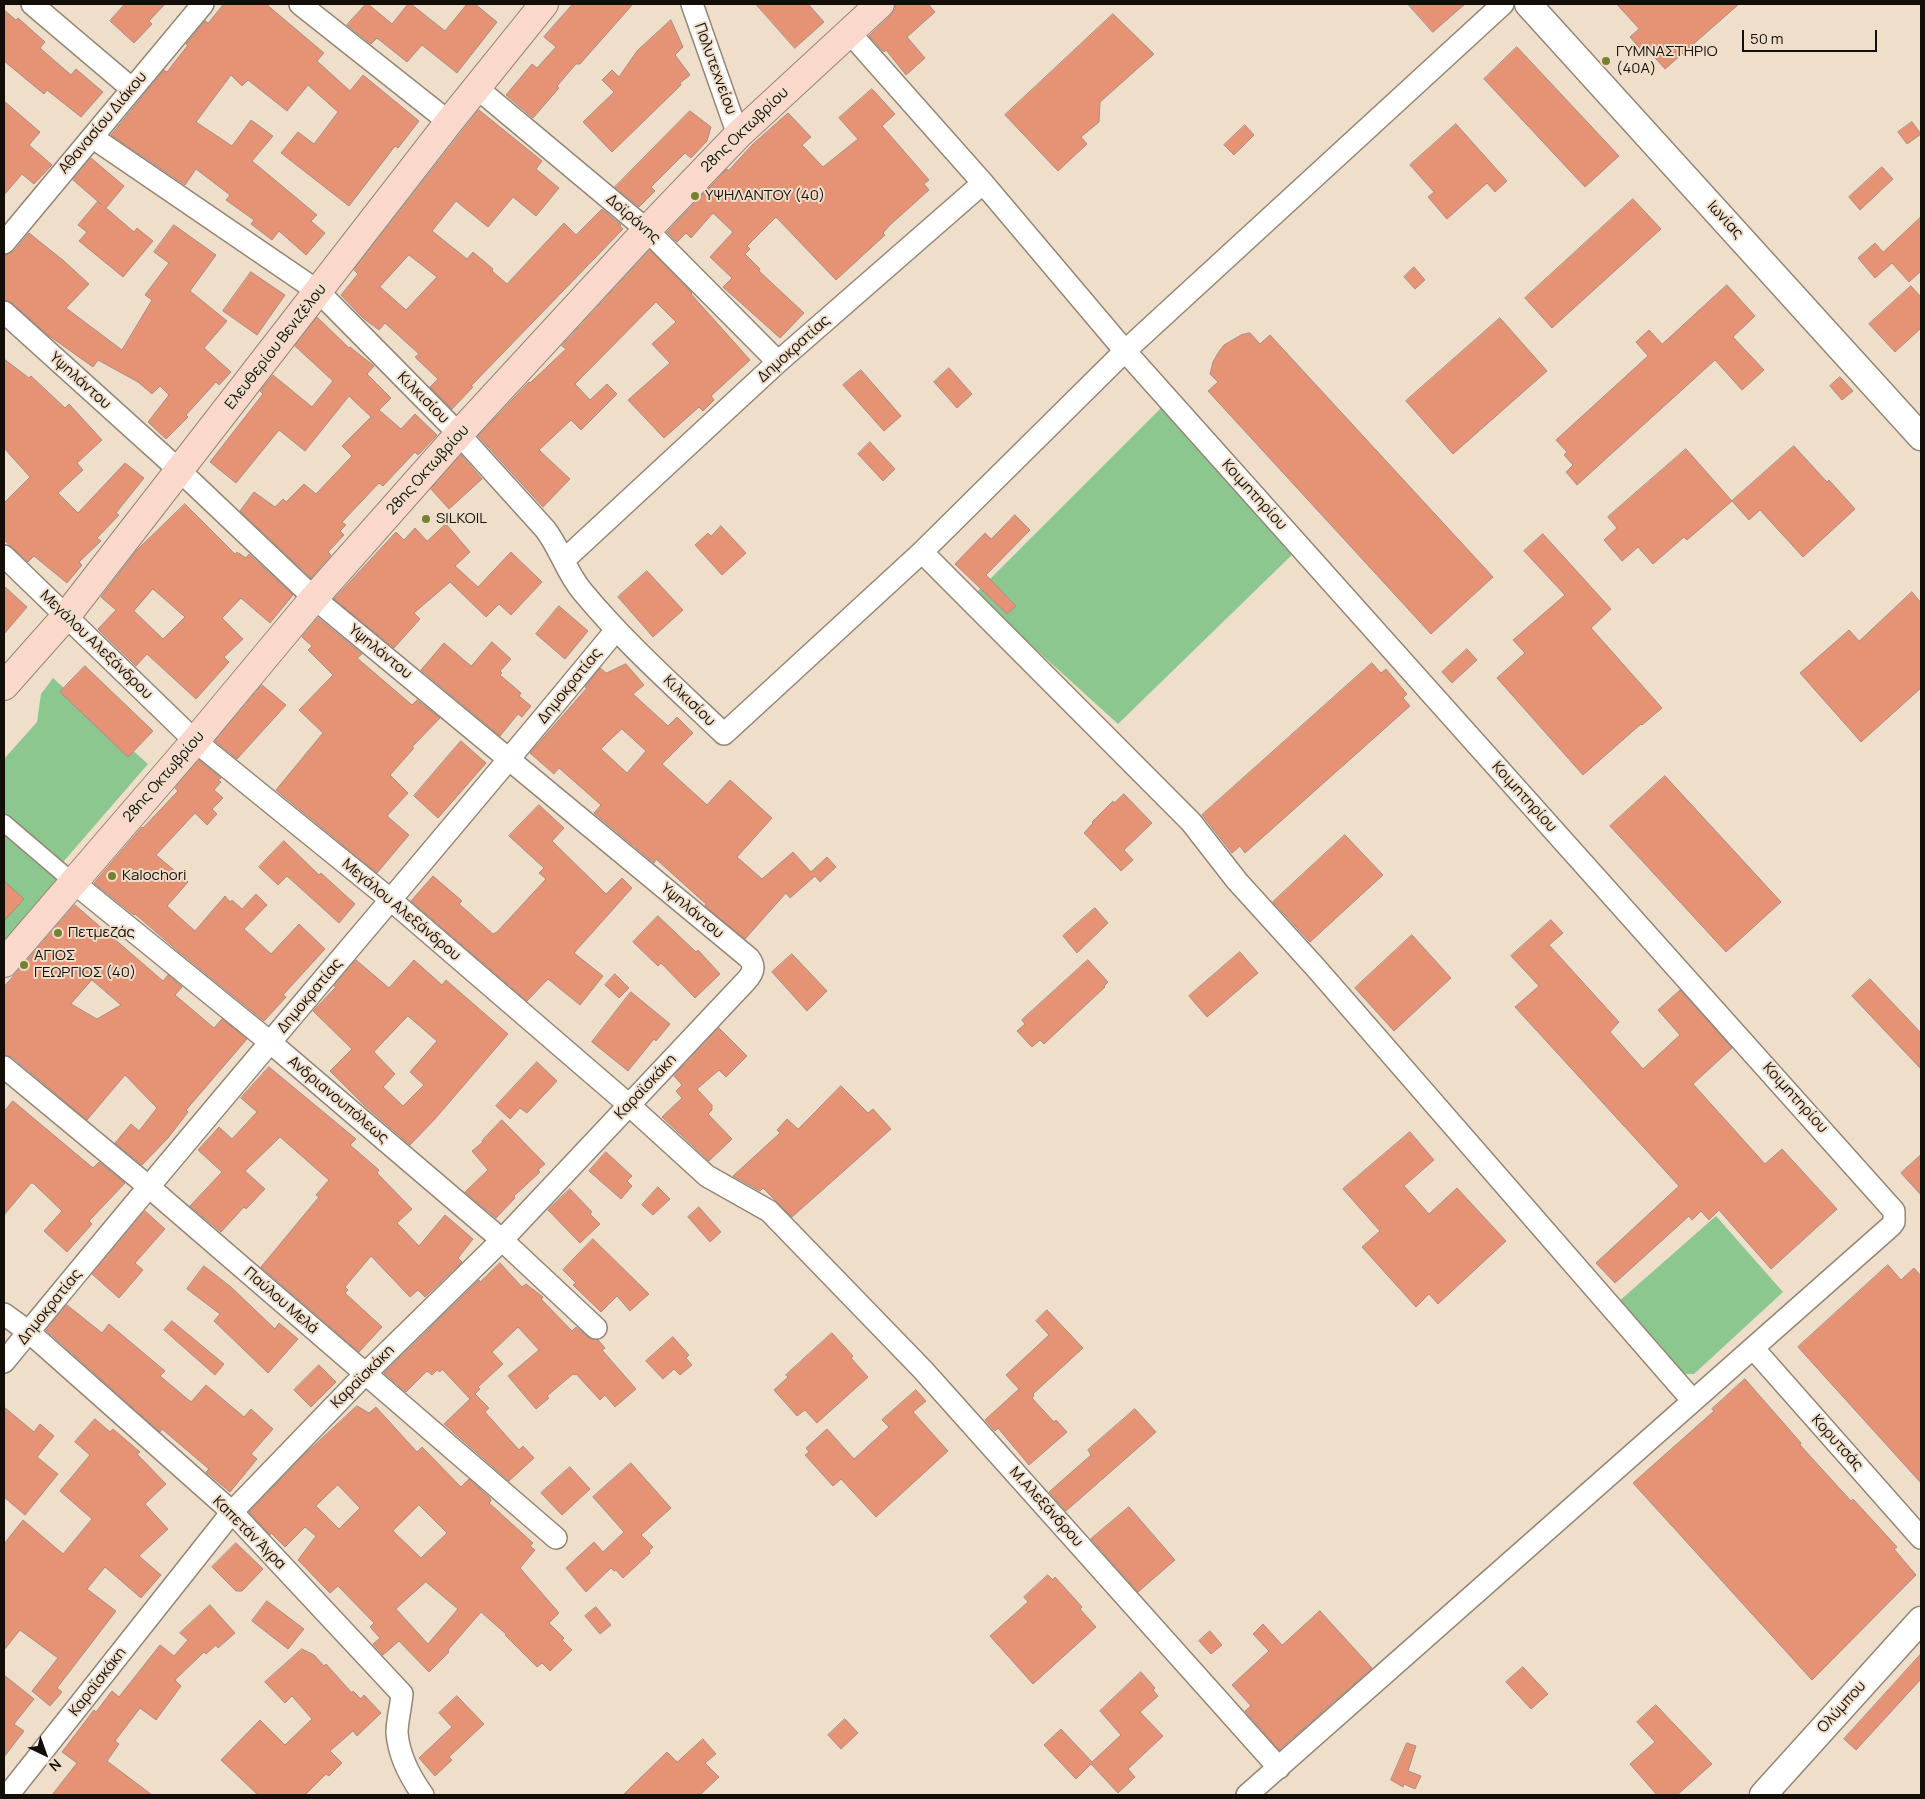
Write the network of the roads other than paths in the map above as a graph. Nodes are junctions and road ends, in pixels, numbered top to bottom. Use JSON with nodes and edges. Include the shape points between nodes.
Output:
{"nodes":[{"id":1,"x":32,"y":4,"type":"edge"},
{"id":2,"x":203,"y":4,"type":"edge"},
{"id":3,"x":300,"y":4,"type":"edge"},
{"id":4,"x":544,"y":4,"type":"edge"},
{"id":5,"x":692,"y":4,"type":"edge"},
{"id":6,"x":880,"y":4,"type":"edge"},
{"id":7,"x":1504,"y":4,"type":"edge"},
{"id":8,"x":1528,"y":4,"type":"edge"},
{"id":9,"x":849,"y":32,"type":"junction"},
{"id":10,"x":131,"y":88,"type":"junction"},
{"id":11,"x":477,"y":88,"type":"junction"},
{"id":12,"x":449,"y":122,"type":"junction"},
{"id":13,"x":738,"y":135,"type":"junction"},
{"id":14,"x":92,"y":137,"type":"junction"},
{"id":15,"x":983,"y":183,"type":"junction"},
{"id":16,"x":647,"y":230,"type":"junction"},
{"id":17,"x":4,"y":243,"type":"edge"},
{"id":18,"x":319,"y":292,"type":"junction"},
{"id":19,"x":4,"y":312,"type":"edge"},
{"id":20,"x":1125,"y":351,"type":"junction"},
{"id":21,"x":778,"y":362,"type":"junction"},
{"id":22,"x":460,"y":434,"type":"junction"},
{"id":23,"x":1921,"y":437,"type":"edge"},
{"id":24,"x":179,"y":470,"type":"junction"},
{"id":25,"x":922,"y":552,"type":"junction"},
{"id":26,"x":4,"y":556,"type":"edge"},
{"id":27,"x":564,"y":560,"type":"junction"},
{"id":28,"x":314,"y":598,"type":"junction"},
{"id":29,"x":67,"y":615,"type":"junction"},
{"id":30,"x":616,"y":630,"type":"junction"},
{"id":31,"x":4,"y":686,"type":"edge"},
{"id":32,"x":196,"y":741,"type":"junction"},
{"id":33,"x":510,"y":759,"type":"junction"},
{"id":34,"x":4,"y":823,"type":"edge"},
{"id":35,"x":73,"y":882,"type":"junction"},
{"id":36,"x":391,"y":900,"type":"junction"},
{"id":37,"x":4,"y":963,"type":"edge"},
{"id":38,"x":745,"y":982,"type":"joint"},
{"id":39,"x":271,"y":1043,"type":"junction"},
{"id":40,"x":4,"y":1067,"type":"edge"},
{"id":41,"x":629,"y":1105,"type":"junction"},
{"id":42,"x":149,"y":1187,"type":"junction"},
{"id":43,"x":502,"y":1240,"type":"junction"},
{"id":44,"x":809,"y":1251,"type":"joint"},
{"id":45,"x":4,"y":1314,"type":"edge"},
{"id":46,"x":596,"y":1328,"type":"dead end"},
{"id":47,"x":28,"y":1332,"type":"junction"},
{"id":48,"x":1753,"y":1348,"type":"junction"},
{"id":49,"x":4,"y":1362,"type":"edge"},
{"id":50,"x":365,"y":1374,"type":"junction"},
{"id":51,"x":1693,"y":1401,"type":"junction"},
{"id":52,"x":232,"y":1512,"type":"junction"},
{"id":53,"x":556,"y":1538,"type":"dead end"},
{"id":54,"x":1921,"y":1538,"type":"edge"},
{"id":55,"x":1921,"y":1620,"type":"edge"},
{"id":56,"x":1279,"y":1768,"type":"junction"},
{"id":57,"x":10,"y":1792,"type":"edge"},
{"id":58,"x":423,"y":1795,"type":"edge"},
{"id":59,"x":1247,"y":1795,"type":"edge"},
{"id":60,"x":1763,"y":1795,"type":"edge"}],
"edges":[{"from":1,"to":10,"type":"street"},
{"from":2,"to":10,"type":"street","name":"Αθανασίου Διάκου"},
{"from":3,"to":12,"type":"street"},
{"from":4,"to":11,"type":"main road","name":"Ελευθερίου Βενιζέλου"},
{"from":5,"to":13,"type":"street","name":"Πολυτεχνείου"},
{"from":6,"to":9,"type":"main road","name":"28ης Οκτωβρίου"},
{"from":7,"to":20,"type":"street"},
{"from":8,"to":23,"type":"street","name":"Ιωνίας"},
{"from":9,"to":13,"type":"main road","name":"28ης Οκτωβρίου"},
{"from":9,"to":15,"type":"street"},
{"from":10,"to":14,"type":"street","name":"Αθανασίου Διάκου"},
{"from":11,"to":12,"type":"main road","name":"Ελευθερίου Βενιζέλου"},
{"from":11,"to":16,"type":"street","name":"Δοϊράνης"},
{"from":12,"to":18,"type":"main road","name":"Ελευθερίου Βενιζέλου"},
{"from":13,"to":16,"type":"main road","name":"28ης Οκτωβρίου"},
{"from":14,"to":17,"type":"street","name":"Αθανασίου Διάκου"},
{"from":14,"to":18,"type":"street","name":"Κιλκισίου"},
{"from":15,"to":20,"type":"street"},
{"from":15,"to":21,"type":"street","name":"Δημοκρατίας"},
{"from":16,"to":21,"type":"street","name":"Δοϊράνης"},
{"from":16,"to":22,"type":"main road","name":"28ης Οκτωβρίου"},
{"from":18,"to":22,"type":"street","name":"Κιλκισίου"},
{"from":18,"to":24,"type":"main road","name":"Ελευθερίου Βενιζέλου"},
{"from":19,"to":24,"type":"street","name":"Υψηλάντου"},
{"from":20,"to":25,"type":"street"},
{"from":20,"to":48,"type":"street","name":"Κοιμητηρίου","via":[[1892,1207],[1894,1222]]},
{"from":21,"to":27,"type":"street","name":"Δημοκρατίας"},
{"from":22,"to":27,"type":"street","name":"Κιλκισίου","via":[[556,542]]},
{"from":22,"to":28,"type":"main road","name":"28ης Οκτωβρίου"},
{"from":24,"to":28,"type":"street","name":"Υψηλάντου"},
{"from":24,"to":29,"type":"main road","name":"Ελευθερίου Βενιζέλου"},
{"from":25,"to":30,"type":"street","name":"Κιλκισίου","via":[[724,734]]},
{"from":25,"to":51,"type":"street","via":[[1192,824],[1237,881]]},
{"from":26,"to":29,"type":"street","name":"Μεγάλου Αλεξάνδρου"},
{"from":27,"to":30,"type":"street","name":"Κιλκισίου","via":[[580,589]]},
{"from":28,"to":32,"type":"main road","name":"28ης Οκτωβρίου"},
{"from":28,"to":33,"type":"street","name":"Υψηλάντου"},
{"from":29,"to":31,"type":"main road","name":"Ελευθερίου Βενιζέλου"},
{"from":29,"to":32,"type":"street","name":"Μεγάλου Αλεξάνδρου"},
{"from":30,"to":33,"type":"street","name":"Δημοκρατίας"},
{"from":32,"to":35,"type":"main road","name":"28ης Οκτωβρίου"},
{"from":32,"to":36,"type":"street","name":"Μεγάλου Αλεξάνδρου"},
{"from":33,"to":36,"type":"street","name":"Δημοκρατίας"},
{"from":33,"to":38,"type":"street","name":"Υψηλάντου","via":[[748,958],[753,968]]},
{"from":34,"to":35,"type":"street","name":"Ανδριανουπόλεως"},
{"from":35,"to":37,"type":"main road","name":"28ης Οκτωβρίου"},
{"from":35,"to":39,"type":"street","name":"Ανδριανουπόλεως"},
{"from":36,"to":39,"type":"street","name":"Δημοκρατίας"},
{"from":36,"to":41,"type":"street","name":"Μεγάλου Αλεξάνδρου"},
{"from":38,"to":41,"type":"street","name":"Καραϊσκάκη"},
{"from":39,"to":42,"type":"street","name":"Δημοκρατίας"},
{"from":39,"to":43,"type":"street","name":"Ανδριανουπόλεως"},
{"from":40,"to":42,"type":"street","name":"Παύλου Μελά"},
{"from":41,"to":43,"type":"street","name":"Καραϊσκάκη"},
{"from":41,"to":44,"type":"street","name":"Μεγάλου Αλεξάνδρου","via":[[707,1176],[769,1211]]},
{"from":42,"to":47,"type":"street","name":"Δημοκρατίας"},
{"from":42,"to":50,"type":"street","name":"Παύλου Μελά"},
{"from":43,"to":46,"type":"street","name":"Ανδριανουπόλεως"},
{"from":43,"to":50,"type":"street","name":"Καραϊσκάκη"},
{"from":44,"to":56,"type":"street","name":"Μ.Αλεξάνδρου","via":[[923,1370]]},
{"from":45,"to":47,"type":"street","name":"Καπετάν Άγρα"},
{"from":47,"to":49,"type":"street","name":"Δημοκρατίας"},
{"from":47,"to":52,"type":"street","name":"Καπετάν Άγρα"},
{"from":48,"to":51,"type":"street"},
{"from":48,"to":54,"type":"street","name":"Κορυτσάς"},
{"from":50,"to":52,"type":"street","name":"Καραϊσκάκη"},
{"from":50,"to":53,"type":"street","name":"Παύλου Μελά"},
{"from":51,"to":56,"type":"street"},
{"from":52,"to":57,"type":"street","name":"Καραϊσκάκη"},
{"from":52,"to":58,"type":"street","name":"Καπετάν Άγρα","via":[[402,1694],[397,1732],[409,1772]]},
{"from":55,"to":60,"type":"street","name":"Ολύμπου"},
{"from":56,"to":59,"type":"street"}]}
